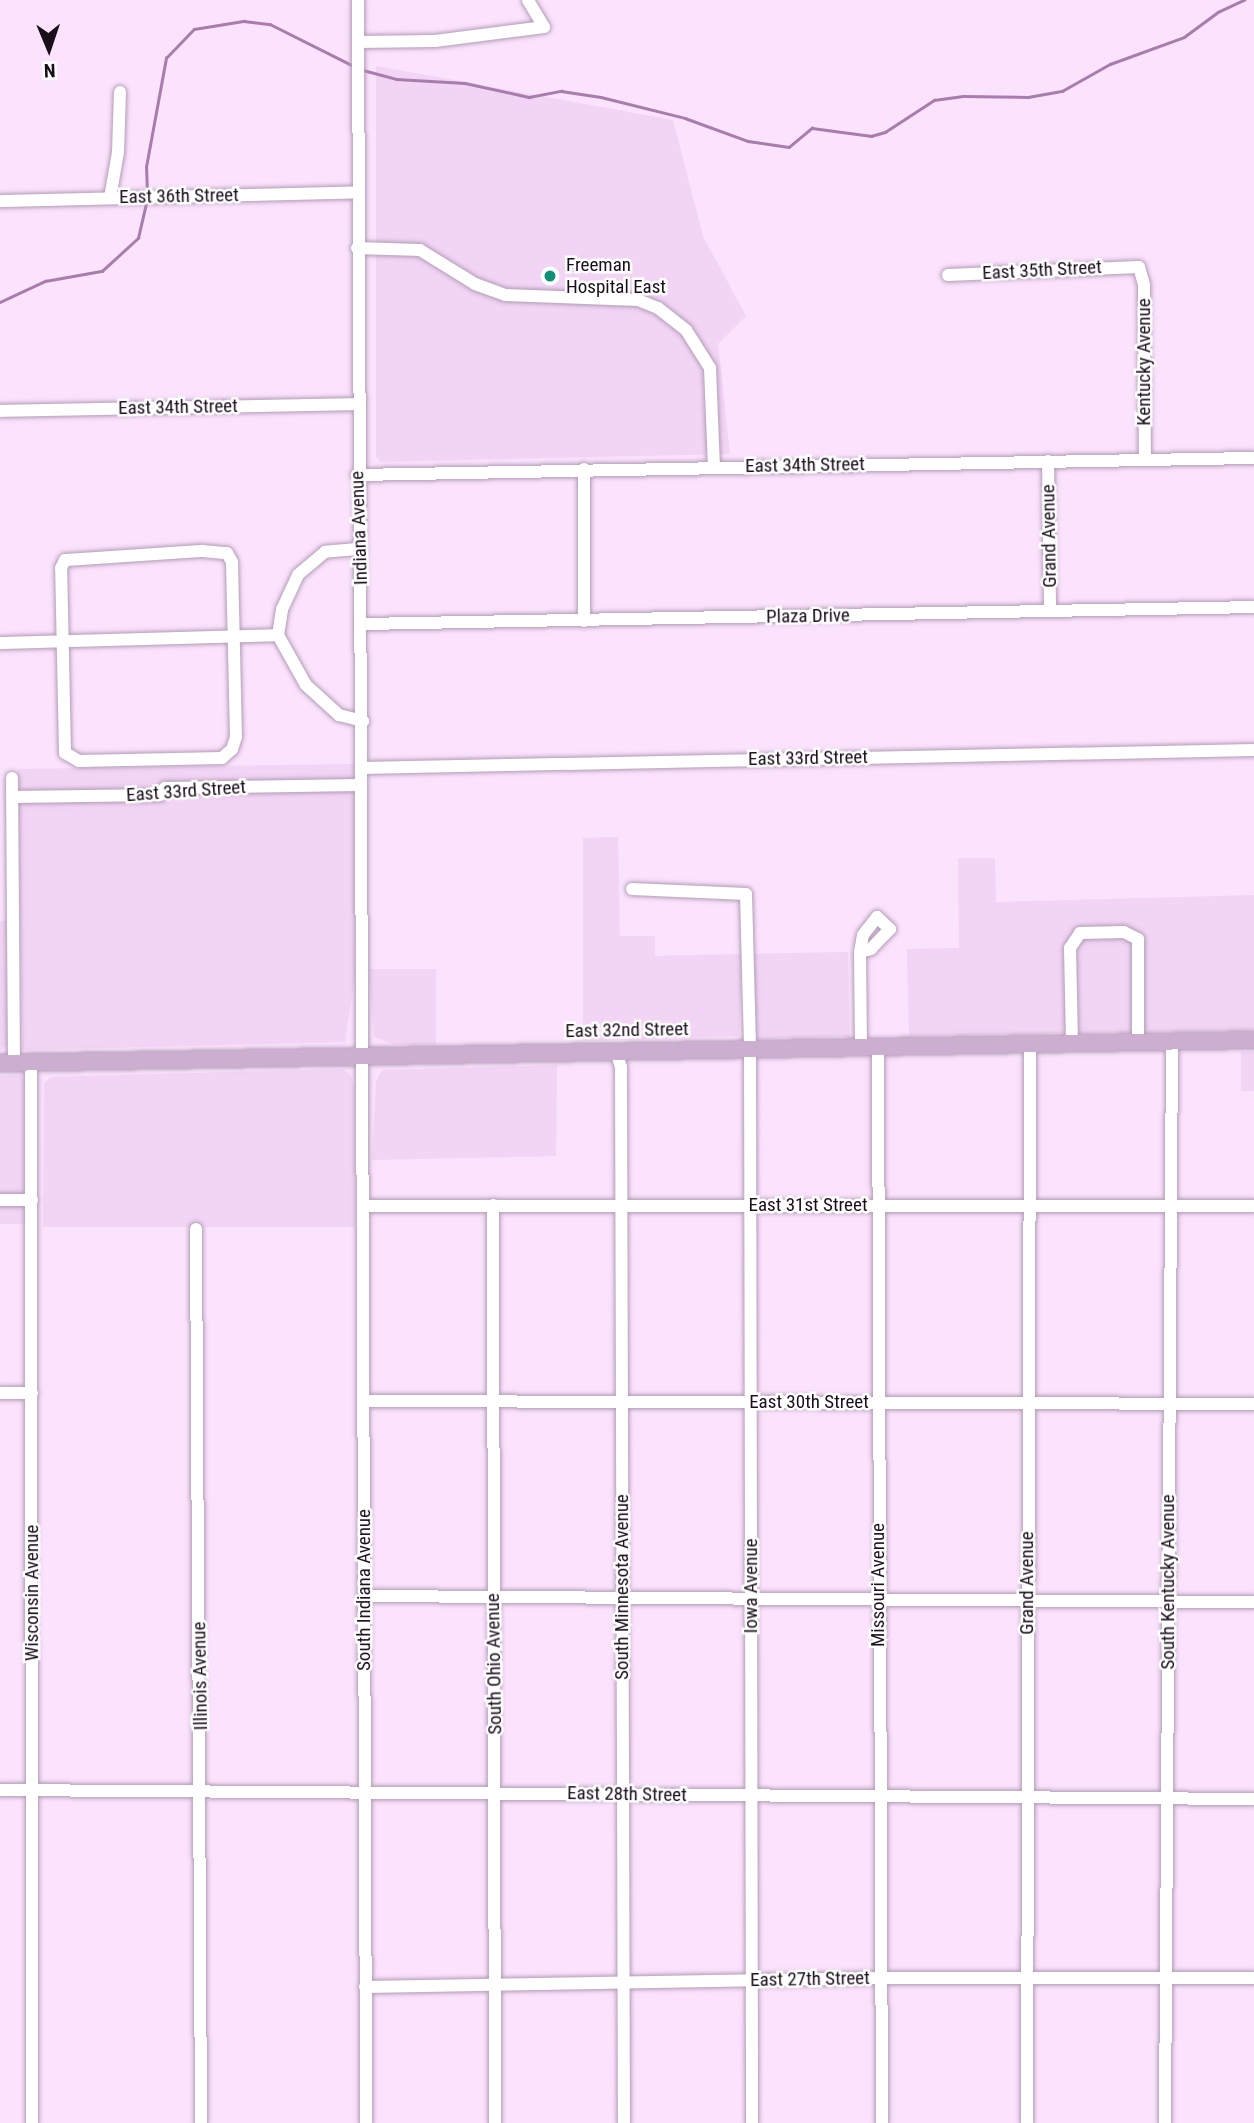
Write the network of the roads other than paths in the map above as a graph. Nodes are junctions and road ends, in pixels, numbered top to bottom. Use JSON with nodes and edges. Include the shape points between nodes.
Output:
{"nodes":[{"id":1,"x":358,"y":0,"type":"edge"},
{"id":2,"x":528,"y":0,"type":"edge"},
{"id":3,"x":358,"y":43,"type":"junction"},
{"id":4,"x":120,"y":92,"type":"dead end"},
{"id":5,"x":358,"y":192,"type":"junction"},
{"id":6,"x":110,"y":198,"type":"junction"},
{"id":7,"x":0,"y":201,"type":"edge"},
{"id":8,"x":357,"y":248,"type":"junction"},
{"id":9,"x":1137,"y":266,"type":"joint"},
{"id":10,"x":948,"y":275,"type":"dead end"},
{"id":11,"x":357,"y":404,"type":"junction"},
{"id":12,"x":0,"y":411,"type":"edge"},
{"id":13,"x":1254,"y":458,"type":"edge"},
{"id":14,"x":1144,"y":460,"type":"junction"},
{"id":15,"x":1048,"y":461,"type":"junction"},
{"id":16,"x":714,"y":466,"type":"junction"},
{"id":17,"x":584,"y":469,"type":"junction"},
{"id":18,"x":357,"y":475,"type":"junction"},
{"id":19,"x":357,"y":549,"type":"junction"},
{"id":20,"x":1254,"y":607,"type":"edge"},
{"id":21,"x":1050,"y":611,"type":"junction"},
{"id":22,"x":584,"y":621,"type":"junction"},
{"id":23,"x":363,"y":624,"type":"junction"},
{"id":24,"x":278,"y":635,"type":"junction"},
{"id":25,"x":234,"y":637,"type":"junction"},
{"id":26,"x":0,"y":643,"type":"edge"},
{"id":27,"x":63,"y":643,"type":"junction"},
{"id":28,"x":363,"y":721,"type":"junction"},
{"id":29,"x":1254,"y":750,"type":"edge"},
{"id":30,"x":361,"y":768,"type":"junction"},
{"id":31,"x":12,"y":778,"type":"dead end"},
{"id":32,"x":360,"y":785,"type":"junction"},
{"id":33,"x":12,"y":797,"type":"junction"},
{"id":34,"x":6,"y":838,"type":"edge"},
{"id":35,"x":632,"y":889,"type":"dead end"},
{"id":36,"x":860,"y":952,"type":"dead end"},
{"id":37,"x":1254,"y":1040,"type":"edge"},
{"id":38,"x":1172,"y":1042,"type":"junction"},
{"id":39,"x":1030,"y":1043,"type":"junction"},
{"id":40,"x":1072,"y":1043,"type":"junction"},
{"id":41,"x":1138,"y":1043,"type":"junction"},
{"id":42,"x":861,"y":1047,"type":"junction"},
{"id":43,"x":878,"y":1047,"type":"junction"},
{"id":44,"x":750,"y":1048,"type":"junction"},
{"id":45,"x":616,"y":1051,"type":"junction"},
{"id":46,"x":362,"y":1056,"type":"junction"},
{"id":47,"x":7,"y":1063,"type":"edge"},
{"id":48,"x":31,"y":1063,"type":"junction"},
{"id":49,"x":0,"y":1200,"type":"edge"},
{"id":50,"x":32,"y":1200,"type":"junction"},
{"id":51,"x":494,"y":1205,"type":"junction"},
{"id":52,"x":621,"y":1205,"type":"junction"},
{"id":53,"x":750,"y":1205,"type":"junction"},
{"id":54,"x":878,"y":1205,"type":"junction"},
{"id":55,"x":363,"y":1206,"type":"junction"},
{"id":56,"x":1028,"y":1206,"type":"junction"},
{"id":57,"x":1170,"y":1206,"type":"junction"},
{"id":58,"x":1254,"y":1206,"type":"edge"},
{"id":59,"x":196,"y":1229,"type":"dead end"},
{"id":60,"x":32,"y":1393,"type":"junction"},
{"id":61,"x":0,"y":1394,"type":"edge"},
{"id":62,"x":493,"y":1400,"type":"junction"},
{"id":63,"x":364,"y":1401,"type":"junction"},
{"id":64,"x":622,"y":1401,"type":"junction"},
{"id":65,"x":750,"y":1402,"type":"junction"},
{"id":66,"x":878,"y":1402,"type":"junction"},
{"id":67,"x":1027,"y":1403,"type":"junction"},
{"id":68,"x":1170,"y":1403,"type":"junction"},
{"id":69,"x":1254,"y":1404,"type":"edge"},
{"id":70,"x":364,"y":1596,"type":"junction"},
{"id":71,"x":494,"y":1596,"type":"junction"},
{"id":72,"x":622,"y":1597,"type":"junction"},
{"id":73,"x":751,"y":1598,"type":"junction"},
{"id":74,"x":878,"y":1599,"type":"junction"},
{"id":75,"x":1027,"y":1600,"type":"junction"},
{"id":76,"x":1167,"y":1601,"type":"junction"},
{"id":77,"x":1254,"y":1602,"type":"edge"},
{"id":78,"x":0,"y":1790,"type":"edge"},
{"id":79,"x":32,"y":1790,"type":"junction"},
{"id":80,"x":201,"y":1791,"type":"junction"},
{"id":81,"x":366,"y":1791,"type":"junction"},
{"id":82,"x":496,"y":1792,"type":"junction"},
{"id":83,"x":623,"y":1794,"type":"junction"},
{"id":84,"x":751,"y":1795,"type":"junction"},
{"id":85,"x":878,"y":1796,"type":"junction"},
{"id":86,"x":1026,"y":1797,"type":"junction"},
{"id":87,"x":1166,"y":1798,"type":"junction"},
{"id":88,"x":1254,"y":1799,"type":"edge"},
{"id":89,"x":879,"y":1978,"type":"junction"},
{"id":90,"x":1027,"y":1978,"type":"junction"},
{"id":91,"x":1166,"y":1978,"type":"junction"},
{"id":92,"x":1254,"y":1978,"type":"edge"},
{"id":93,"x":752,"y":1981,"type":"junction"},
{"id":94,"x":624,"y":1984,"type":"junction"},
{"id":95,"x":495,"y":1986,"type":"junction"},
{"id":96,"x":365,"y":1987,"type":"junction"},
{"id":97,"x":32,"y":2123,"type":"edge"},
{"id":98,"x":201,"y":2123,"type":"edge"},
{"id":99,"x":366,"y":2123,"type":"edge"},
{"id":100,"x":495,"y":2123,"type":"edge"},
{"id":101,"x":624,"y":2123,"type":"edge"},
{"id":102,"x":752,"y":2123,"type":"edge"},
{"id":103,"x":882,"y":2123,"type":"edge"},
{"id":104,"x":1027,"y":2123,"type":"edge"},
{"id":105,"x":1165,"y":2123,"type":"edge"}],
"edges":[{"from":1,"to":3,"type":"street","name":"Indiana Avenue"},
{"from":2,"to":3,"type":"street","via":[[544,27],[448,40]]},
{"from":3,"to":5,"type":"street","name":"Indiana Avenue"},
{"from":4,"to":6,"type":"street","via":[[118,152]]},
{"from":5,"to":6,"type":"street","name":"East 36th Street"},
{"from":5,"to":8,"type":"street","name":"Indiana Avenue"},
{"from":6,"to":7,"type":"street","name":"East 36th Street"},
{"from":8,"to":11,"type":"street","name":"Indiana Avenue"},
{"from":8,"to":16,"type":"street","via":[[420,250],[475,284],[505,295],[638,300],[686,330],[705,356],[713,389]]},
{"from":9,"to":10,"type":"street","name":"East 35th Street"},
{"from":9,"to":14,"type":"street","name":"Kentucky Avenue","via":[[1144,285]]},
{"from":11,"to":12,"type":"street","name":"East 34th Street"},
{"from":11,"to":18,"type":"street","name":"Indiana Avenue"},
{"from":13,"to":14,"type":"street","name":"East 34th Street"},
{"from":14,"to":15,"type":"street","name":"East 34th Street"},
{"from":15,"to":16,"type":"street","name":"East 34th Street"},
{"from":15,"to":21,"type":"street","name":"Grand Avenue"},
{"from":16,"to":17,"type":"street","name":"East 34th Street"},
{"from":17,"to":18,"type":"street","name":"East 34th Street"},
{"from":17,"to":22,"type":"street"},
{"from":18,"to":19,"type":"street","name":"Indiana Avenue"},
{"from":19,"to":23,"type":"street","name":"Indiana Avenue"},
{"from":19,"to":24,"type":"street","via":[[326,552],[303,569],[289,587]]},
{"from":20,"to":21,"type":"street","name":"Plaza Drive"},
{"from":21,"to":22,"type":"street","name":"Plaza Drive"},
{"from":22,"to":23,"type":"street","name":"Plaza Drive"},
{"from":23,"to":28,"type":"street","name":"Indiana Avenue"},
{"from":24,"to":25,"type":"street"},
{"from":24,"to":28,"type":"street","via":[[306,685],[340,715]]},
{"from":25,"to":27,"type":"street"},
{"from":25,"to":27,"type":"street","via":[[232,562],[227,553],[202,551],[71,556],[61,568]]},
{"from":25,"to":27,"type":"street","via":[[236,737],[222,758],[79,761],[65,753]]},
{"from":26,"to":27,"type":"street"},
{"from":28,"to":30,"type":"street","name":"Indiana Avenue"},
{"from":29,"to":30,"type":"street","name":"East 33rd Street"},
{"from":30,"to":32,"type":"street","name":"Indiana Avenue"},
{"from":31,"to":33,"type":"street"},
{"from":32,"to":33,"type":"street","name":"East 33rd Street"},
{"from":32,"to":46,"type":"street","name":"Indiana Avenue"},
{"from":33,"to":34,"type":"street"},
{"from":34,"to":47,"type":"street"},
{"from":35,"to":44,"type":"street","name":"Iowa Avenue","via":[[746,894]]},
{"from":36,"to":42,"type":"street"},
{"from":37,"to":38,"type":"main road","name":"East 32nd Street"},
{"from":38,"to":41,"type":"main road","name":"East 32nd Street"},
{"from":38,"to":57,"type":"street","name":"South Kentucky Avenue"},
{"from":39,"to":40,"type":"main road","name":"East 32nd Street"},
{"from":39,"to":43,"type":"main road","name":"East 32nd Street"},
{"from":39,"to":56,"type":"street","name":"Grand Avenue"},
{"from":40,"to":41,"type":"main road","name":"East 32nd Street"},
{"from":40,"to":41,"type":"street","via":[[1070,948],[1080,933],[1124,932],[1138,939]]},
{"from":42,"to":43,"type":"main road","name":"East 32nd Street"},
{"from":42,"to":44,"type":"main road","name":"East 32nd Street"},
{"from":43,"to":54,"type":"street","name":"Missouri Avenue"},
{"from":44,"to":45,"type":"main road","name":"East 32nd Street"},
{"from":44,"to":53,"type":"street","name":"Iowa Avenue"},
{"from":45,"to":46,"type":"main road","name":"East 32nd Street"},
{"from":45,"to":52,"type":"street","name":"South Minnesota Avenue","via":[[621,1067]]},
{"from":46,"to":48,"type":"main road","name":"East 32nd Street"},
{"from":46,"to":55,"type":"street","name":"South Indiana Avenue"},
{"from":47,"to":48,"type":"main road","name":"East 32nd Street"},
{"from":48,"to":50,"type":"street","name":"Wisconsin Avenue"},
{"from":49,"to":50,"type":"street"},
{"from":50,"to":60,"type":"street","name":"Wisconsin Avenue"},
{"from":51,"to":52,"type":"street","name":"East 31st Street"},
{"from":51,"to":55,"type":"street","name":"East 31st Street"},
{"from":51,"to":62,"type":"street","name":"South Ohio Avenue"},
{"from":52,"to":53,"type":"street","name":"East 31st Street"},
{"from":52,"to":64,"type":"street","name":"South Minnesota Avenue"},
{"from":53,"to":54,"type":"street","name":"East 31st Street"},
{"from":53,"to":65,"type":"street","name":"Iowa Avenue"},
{"from":54,"to":56,"type":"street","name":"East 31st Street"},
{"from":54,"to":66,"type":"street","name":"Missouri Avenue"},
{"from":55,"to":63,"type":"street","name":"South Indiana Avenue"},
{"from":56,"to":57,"type":"street","name":"East 31st Street"},
{"from":56,"to":67,"type":"street","name":"Grand Avenue"},
{"from":57,"to":58,"type":"street","name":"East 31st Street"},
{"from":57,"to":68,"type":"street","name":"South Kentucky Avenue"},
{"from":59,"to":80,"type":"street","name":"Illinois Avenue"},
{"from":60,"to":61,"type":"street"},
{"from":60,"to":79,"type":"street","name":"Wisconsin Avenue"},
{"from":62,"to":63,"type":"street","name":"East 30th Street"},
{"from":62,"to":64,"type":"street","name":"East 30th Street"},
{"from":62,"to":71,"type":"street","name":"South Ohio Avenue"},
{"from":63,"to":70,"type":"street","name":"South Indiana Avenue"},
{"from":64,"to":65,"type":"street","name":"East 30th Street"},
{"from":64,"to":72,"type":"street","name":"South Minnesota Avenue"},
{"from":65,"to":66,"type":"street","name":"East 30th Street"},
{"from":65,"to":73,"type":"street","name":"Iowa Avenue"},
{"from":66,"to":67,"type":"street","name":"East 30th Street"},
{"from":66,"to":74,"type":"street","name":"Missouri Avenue"},
{"from":67,"to":68,"type":"street","name":"East 30th Street"},
{"from":67,"to":75,"type":"street","name":"Grand Avenue"},
{"from":68,"to":69,"type":"street","name":"East 30th Street"},
{"from":68,"to":76,"type":"street","name":"South Kentucky Avenue"},
{"from":70,"to":71,"type":"street"},
{"from":70,"to":81,"type":"street","name":"South Indiana Avenue"},
{"from":71,"to":72,"type":"street"},
{"from":71,"to":82,"type":"street","name":"South Ohio Avenue"},
{"from":72,"to":73,"type":"street"},
{"from":72,"to":83,"type":"street","name":"South Minnesota Avenue"},
{"from":73,"to":74,"type":"street"},
{"from":73,"to":84,"type":"street","name":"Iowa Avenue"},
{"from":74,"to":75,"type":"street"},
{"from":74,"to":85,"type":"street","name":"Missouri Avenue"},
{"from":75,"to":76,"type":"street"},
{"from":75,"to":86,"type":"street","name":"Grand Avenue"},
{"from":76,"to":77,"type":"street"},
{"from":76,"to":87,"type":"street","name":"South Kentucky Avenue"},
{"from":78,"to":79,"type":"street","name":"East 28th Street"},
{"from":79,"to":80,"type":"street","name":"East 28th Street"},
{"from":79,"to":97,"type":"street","name":"Wisconsin Avenue"},
{"from":80,"to":81,"type":"street","name":"East 28th Street"},
{"from":80,"to":98,"type":"street","name":"Illinois Avenue"},
{"from":81,"to":82,"type":"street","name":"East 28th Street"},
{"from":81,"to":96,"type":"street","name":"South Indiana Avenue"},
{"from":82,"to":83,"type":"street","name":"East 28th Street"},
{"from":82,"to":95,"type":"street","name":"South Ohio Avenue"},
{"from":83,"to":84,"type":"street","name":"East 28th Street"},
{"from":83,"to":94,"type":"street","name":"South Minnesota Avenue"},
{"from":84,"to":85,"type":"street","name":"East 28th Street"},
{"from":84,"to":93,"type":"street","name":"Iowa Avenue"},
{"from":85,"to":86,"type":"street","name":"East 28th Street"},
{"from":85,"to":89,"type":"street","name":"Missouri Avenue"},
{"from":86,"to":87,"type":"street","name":"East 28th Street"},
{"from":86,"to":90,"type":"street","name":"Grand Avenue"},
{"from":87,"to":88,"type":"street","name":"East 28th Street"},
{"from":87,"to":91,"type":"street","name":"South Kentucky Avenue"},
{"from":89,"to":90,"type":"street","name":"East 27th Street"},
{"from":89,"to":93,"type":"street","name":"East 27th Street"},
{"from":89,"to":103,"type":"street","name":"Missouri Avenue"},
{"from":90,"to":91,"type":"street","name":"East 27th Street"},
{"from":90,"to":104,"type":"street","name":"Grand Avenue"},
{"from":91,"to":92,"type":"street","name":"East 27th Street"},
{"from":91,"to":105,"type":"street","name":"South Kentucky Avenue"},
{"from":93,"to":94,"type":"street","name":"East 27th Street"},
{"from":93,"to":102,"type":"street","name":"Iowa Avenue"},
{"from":94,"to":95,"type":"street","name":"East 27th Street"},
{"from":94,"to":101,"type":"street","name":"South Minnesota Avenue"},
{"from":95,"to":96,"type":"street","name":"East 27th Street"},
{"from":95,"to":100,"type":"street","name":"South Ohio Avenue"},
{"from":96,"to":99,"type":"street","name":"South Indiana Avenue"}]}
